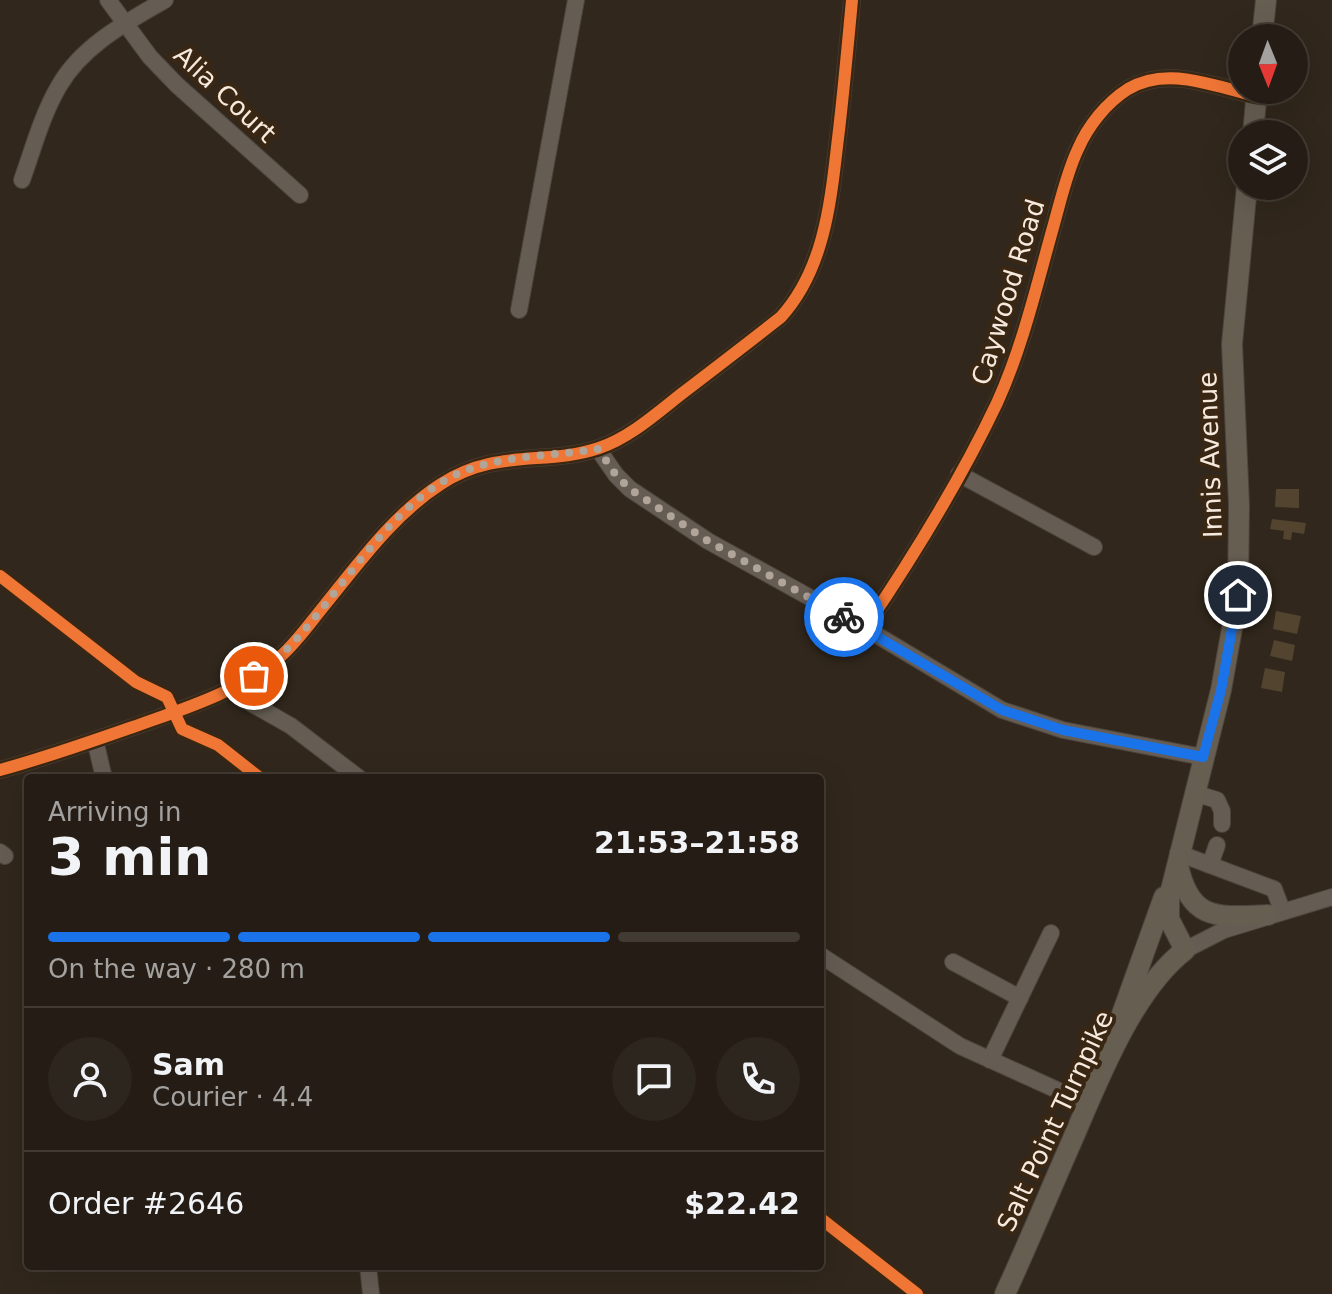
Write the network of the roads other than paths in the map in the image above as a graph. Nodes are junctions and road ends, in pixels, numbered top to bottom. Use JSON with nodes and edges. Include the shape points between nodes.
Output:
{"nodes":[{"id":1,"x":108,"y":0,"type":"edge"},
{"id":2,"x":165,"y":0,"type":"edge"},
{"id":3,"x":576,"y":0,"type":"edge"},
{"id":4,"x":852,"y":0,"type":"edge"},
{"id":5,"x":1266,"y":0,"type":"edge"},
{"id":6,"x":124,"y":24,"type":"junction"},
{"id":7,"x":1263,"y":24,"type":"edge"},
{"id":8,"x":1228,"y":88,"type":"edge"},
{"id":9,"x":22,"y":180,"type":"dead end"},
{"id":10,"x":300,"y":195,"type":"dead end"},
{"id":11,"x":1246,"y":200,"type":"edge"},
{"id":12,"x":519,"y":310,"type":"dead end"},
{"id":13,"x":598,"y":449,"type":"junction"},
{"id":14,"x":959,"y":474,"type":"junction"},
{"id":15,"x":1094,"y":547,"type":"dead end"},
{"id":16,"x":865,"y":628,"type":"junction"},
{"id":17,"x":231,"y":689,"type":"junction"},
{"id":18,"x":95,"y":740,"type":"junction"},
{"id":19,"x":1203,"y":757,"type":"junction"},
{"id":20,"x":0,"y":770,"type":"edge"},
{"id":21,"x":103,"y":774,"type":"edge"},
{"id":22,"x":354,"y":774,"type":"edge"},
{"id":23,"x":1194,"y":793,"type":"junction"},
{"id":24,"x":1222,"y":824,"type":"dead end"},
{"id":25,"x":1217,"y":845,"type":"dead end"},
{"id":26,"x":1177,"y":856,"type":"junction"},
{"id":27,"x":1210,"y":865,"type":"junction"},
{"id":28,"x":1332,"y":897,"type":"edge"},
{"id":29,"x":1275,"y":912,"type":"junction"},
{"id":30,"x":1051,"y":933,"type":"dead end"},
{"id":31,"x":1185,"y":950,"type":"junction"},
{"id":32,"x":824,"y":958,"type":"edge"},
{"id":33,"x":953,"y":962,"type":"dead end"},
{"id":34,"x":1020,"y":998,"type":"junction"},
{"id":35,"x":990,"y":1060,"type":"junction"},
{"id":36,"x":1093,"y":1091,"type":"junction"},
{"id":37,"x":368,"y":1270,"type":"edge"},
{"id":38,"x":371,"y":1294,"type":"edge"},
{"id":39,"x":1005,"y":1294,"type":"edge"}],
"edges":[{"from":1,"to":6,"type":"street","name":"Alia Court"},
{"from":2,"to":6,"type":"street"},
{"from":3,"to":12,"type":"street"},
{"from":4,"to":13,"type":"street","via":[[826,224],[797,299],[650,419]]},
{"from":5,"to":7,"type":"main road"},
{"from":6,"to":9,"type":"street","via":[[79,60],[60,85]]},
{"from":6,"to":10,"type":"street","name":"Alia Court","via":[[177,85]]},
{"from":8,"to":14,"type":"street","name":"Caywood Road","via":[[1166,76],[1127,90],[1099,115],[1078,148],[1066,181],[1017,353]]},
{"from":11,"to":19,"type":"main road","name":"Innis Avenue","via":[[1232,344],[1238,595]]},
{"from":13,"to":16,"type":"street","via":[[630,489],[708,541]]},
{"from":13,"to":17,"type":"street","via":[[496,461],[442,483],[384,534],[281,656]]},
{"from":14,"to":15,"type":"street"},
{"from":14,"to":16,"type":"street","name":"Caywood Road"},
{"from":16,"to":19,"type":"street","via":[[1002,710],[1063,730]]},
{"from":17,"to":18,"type":"street"},
{"from":17,"to":22,"type":"street"},
{"from":18,"to":20,"type":"street"},
{"from":18,"to":21,"type":"street"},
{"from":19,"to":23,"type":"main road","name":"Innis Avenue"},
{"from":23,"to":24,"type":"street","via":[[1217,800]]},
{"from":23,"to":26,"type":"main road","name":"Innis Avenue"},
{"from":25,"to":27,"type":"street"},
{"from":26,"to":27,"type":"street"},
{"from":26,"to":29,"type":"main road","via":[[1190,900],[1205,911],[1229,917]]},
{"from":26,"to":31,"type":"main road","name":"Innis Avenue","via":[[1169,919]]},
{"from":26,"to":36,"type":"main road"},
{"from":27,"to":29,"type":"street","via":[[1274,889]]},
{"from":28,"to":29,"type":"street","name":"Salt Point Turnpike"},
{"from":29,"to":31,"type":"street","name":"Salt Point Turnpike"},
{"from":30,"to":34,"type":"street"},
{"from":31,"to":36,"type":"main road","name":"Salt Point Turnpike","via":[[1153,981]]},
{"from":32,"to":35,"type":"street","via":[[902,1011]]},
{"from":33,"to":34,"type":"street"},
{"from":34,"to":35,"type":"street"},
{"from":35,"to":36,"type":"street","via":[[1068,1095]]},
{"from":36,"to":39,"type":"main road","name":"Salt Point Turnpike"},
{"from":37,"to":38,"type":"street"}]}
